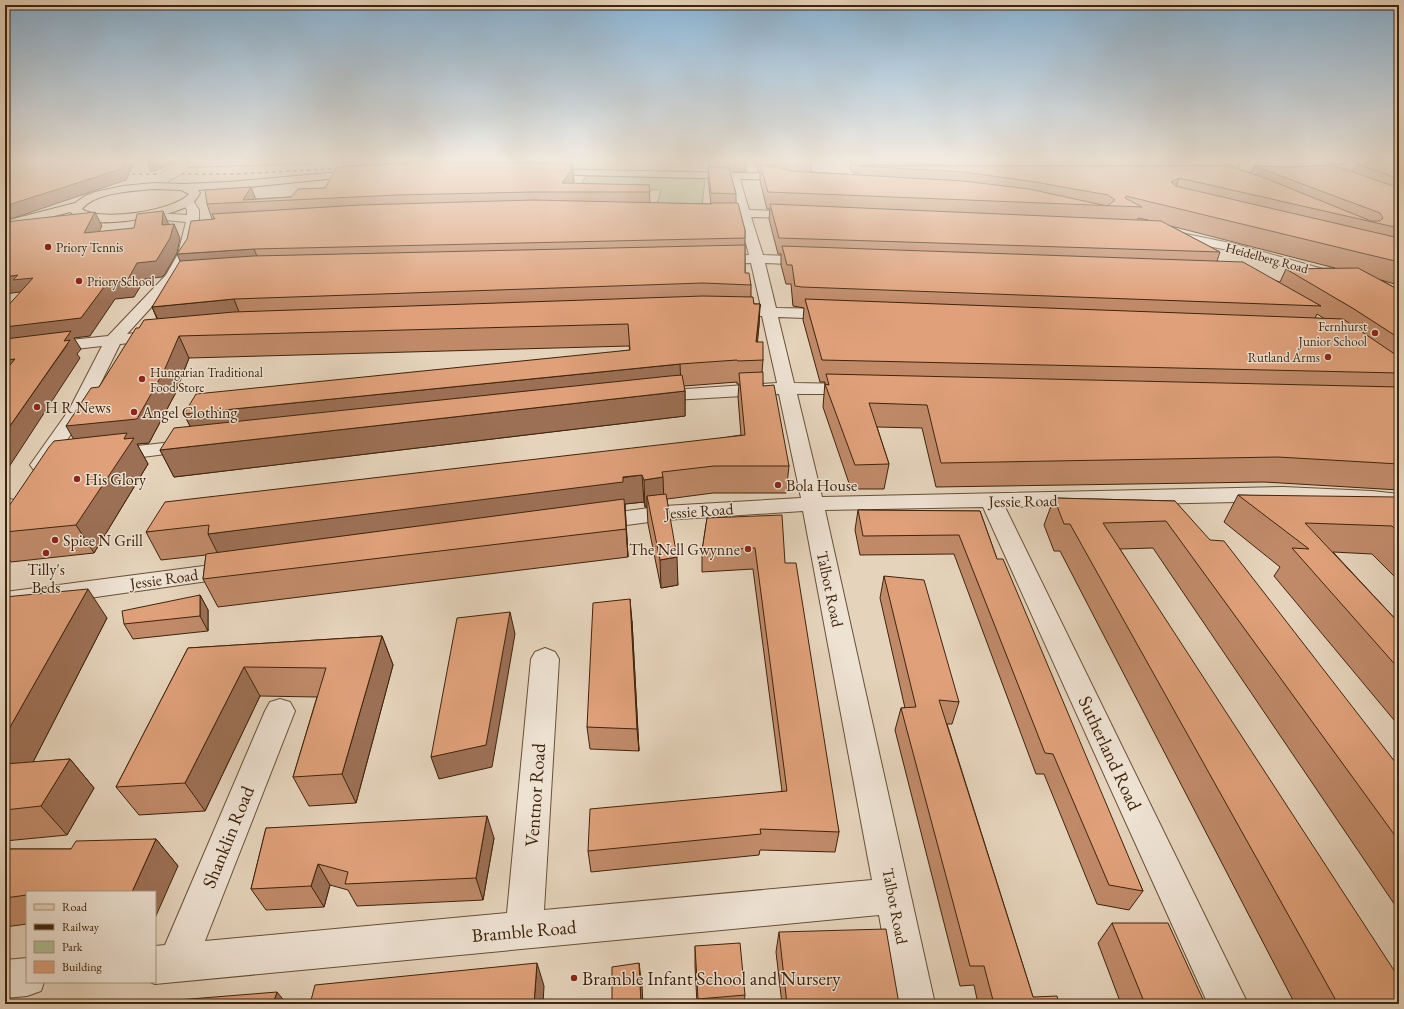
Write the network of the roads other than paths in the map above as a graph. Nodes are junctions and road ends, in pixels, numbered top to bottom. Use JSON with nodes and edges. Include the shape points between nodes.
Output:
{"nodes":[{"id":1,"x":73,"y":207,"type":"edge"},
{"id":2,"x":76,"y":207,"type":"edge"},
{"id":3,"x":172,"y":207,"type":"edge"},
{"id":4,"x":192,"y":207,"type":"edge"},
{"id":5,"x":742,"y":207,"type":"edge"},
{"id":6,"x":699,"y":212,"type":"edge"},
{"id":7,"x":743,"y":213,"type":"junction"},
{"id":8,"x":143,"y":215,"type":"junction"},
{"id":9,"x":807,"y":216,"type":"edge"},
{"id":10,"x":113,"y":218,"type":"junction"},
{"id":11,"x":74,"y":223,"type":"edge"},
{"id":12,"x":196,"y":223,"type":"junction"},
{"id":13,"x":5,"y":225,"type":"edge"},
{"id":14,"x":51,"y":226,"type":"edge"},
{"id":15,"x":5,"y":232,"type":"edge"},
{"id":16,"x":1211,"y":255,"type":"edge"},
{"id":17,"x":757,"y":260,"type":"junction"},
{"id":18,"x":702,"y":261,"type":"edge"},
{"id":19,"x":821,"y":262,"type":"edge"},
{"id":20,"x":1349,"y":281,"type":"edge"},
{"id":21,"x":717,"y":311,"type":"edge"},
{"id":22,"x":769,"y":312,"type":"junction"},
{"id":23,"x":849,"y":315,"type":"edge"},
{"id":24,"x":174,"y":334,"type":"edge"},
{"id":25,"x":114,"y":339,"type":"junction"},
{"id":26,"x":5,"y":352,"type":"edge"},
{"id":27,"x":786,"y":388,"type":"junction"},
{"id":28,"x":873,"y":390,"type":"edge"},
{"id":29,"x":640,"y":398,"type":"edge"},
{"id":30,"x":208,"y":445,"type":"edge"},
{"id":31,"x":98,"y":456,"type":"edge"},
{"id":32,"x":66,"y":460,"type":"edge"},
{"id":33,"x":43,"y":462,"type":"junction"},
{"id":34,"x":1172,"y":497,"type":"junction"},
{"id":35,"x":1372,"y":498,"type":"junction"},
{"id":36,"x":14,"y":501,"type":"edge"},
{"id":37,"x":991,"y":501,"type":"junction"},
{"id":38,"x":1399,"y":501,"type":"edge"},
{"id":39,"x":813,"y":504,"type":"junction"},
{"id":40,"x":1190,"y":521,"type":"edge"},
{"id":41,"x":1399,"y":523,"type":"edge"},
{"id":42,"x":578,"y":524,"type":"edge"},
{"id":43,"x":256,"y":567,"type":"edge"},
{"id":44,"x":5,"y":601,"type":"edge"},
{"id":45,"x":545,"y":659,"type":"dead end"},
{"id":46,"x":280,"y":711,"type":"dead end"},
{"id":47,"x":893,"y":896,"type":"junction"},
{"id":48,"x":524,"y":931,"type":"junction"},
{"id":49,"x":166,"y":964,"type":"edge"},
{"id":50,"x":26,"y":977,"type":"edge"},
{"id":51,"x":5,"y":979,"type":"edge"},
{"id":52,"x":915,"y":1004,"type":"edge"},
{"id":53,"x":1228,"y":1004,"type":"edge"}],
"edges":[{"from":1,"to":13,"type":"main road"},
{"from":2,"to":10,"type":"main road","via":[[77,214],[85,217]]},
{"from":3,"to":8,"type":"main road"},
{"from":4,"to":12,"type":"street"},
{"from":5,"to":7,"type":"street","name":"Talbot Road"},
{"from":6,"to":7,"type":"street"},
{"from":7,"to":9,"type":"street"},
{"from":7,"to":17,"type":"street","name":"Talbot Road"},
{"from":8,"to":10,"type":"main road"},
{"from":8,"to":12,"type":"street","via":[[172,216]]},
{"from":10,"to":11,"type":"main road"},
{"from":12,"to":25,"type":"street","via":[[179,277]]},
{"from":14,"to":15,"type":"main road"},
{"from":16,"to":20,"type":"street","name":"Heidelberg Road","via":[[1176,235],[1230,247]]},
{"from":17,"to":18,"type":"street"},
{"from":17,"to":19,"type":"street"},
{"from":17,"to":22,"type":"street","name":"Talbot Road"},
{"from":21,"to":22,"type":"street"},
{"from":22,"to":23,"type":"street"},
{"from":22,"to":27,"type":"street","name":"Talbot Road"},
{"from":24,"to":25,"type":"street"},
{"from":25,"to":26,"type":"street"},
{"from":25,"to":33,"type":"street","via":[[78,411]]},
{"from":27,"to":28,"type":"street"},
{"from":27,"to":29,"type":"street"},
{"from":27,"to":39,"type":"street","name":"Talbot Road"},
{"from":30,"to":31,"type":"street"},
{"from":32,"to":33,"type":"street"},
{"from":33,"to":36,"type":"street"},
{"from":34,"to":35,"type":"street","name":"Jessie Road","via":[[1282,494]]},
{"from":34,"to":37,"type":"street","name":"Jessie Road"},
{"from":34,"to":40,"type":"street"},
{"from":35,"to":38,"type":"street","name":"Jessie Road"},
{"from":35,"to":41,"type":"street"},
{"from":37,"to":39,"type":"street","name":"Jessie Road"},
{"from":37,"to":53,"type":"street","name":"Sutherland Road"},
{"from":39,"to":42,"type":"street","name":"Jessie Road","via":[[664,513]]},
{"from":39,"to":47,"type":"street","name":"Talbot Road"},
{"from":43,"to":44,"type":"street","name":"Jessie Road"},
{"from":45,"to":48,"type":"street","name":"Ventnor Road"},
{"from":46,"to":49,"type":"street","name":"Shanklin Road"},
{"from":47,"to":48,"type":"street","name":"Bramble Road"},
{"from":47,"to":52,"type":"street","name":"Talbot Road"},
{"from":48,"to":49,"type":"street","name":"Bramble Road"},
{"from":50,"to":51,"type":"street"}]}
